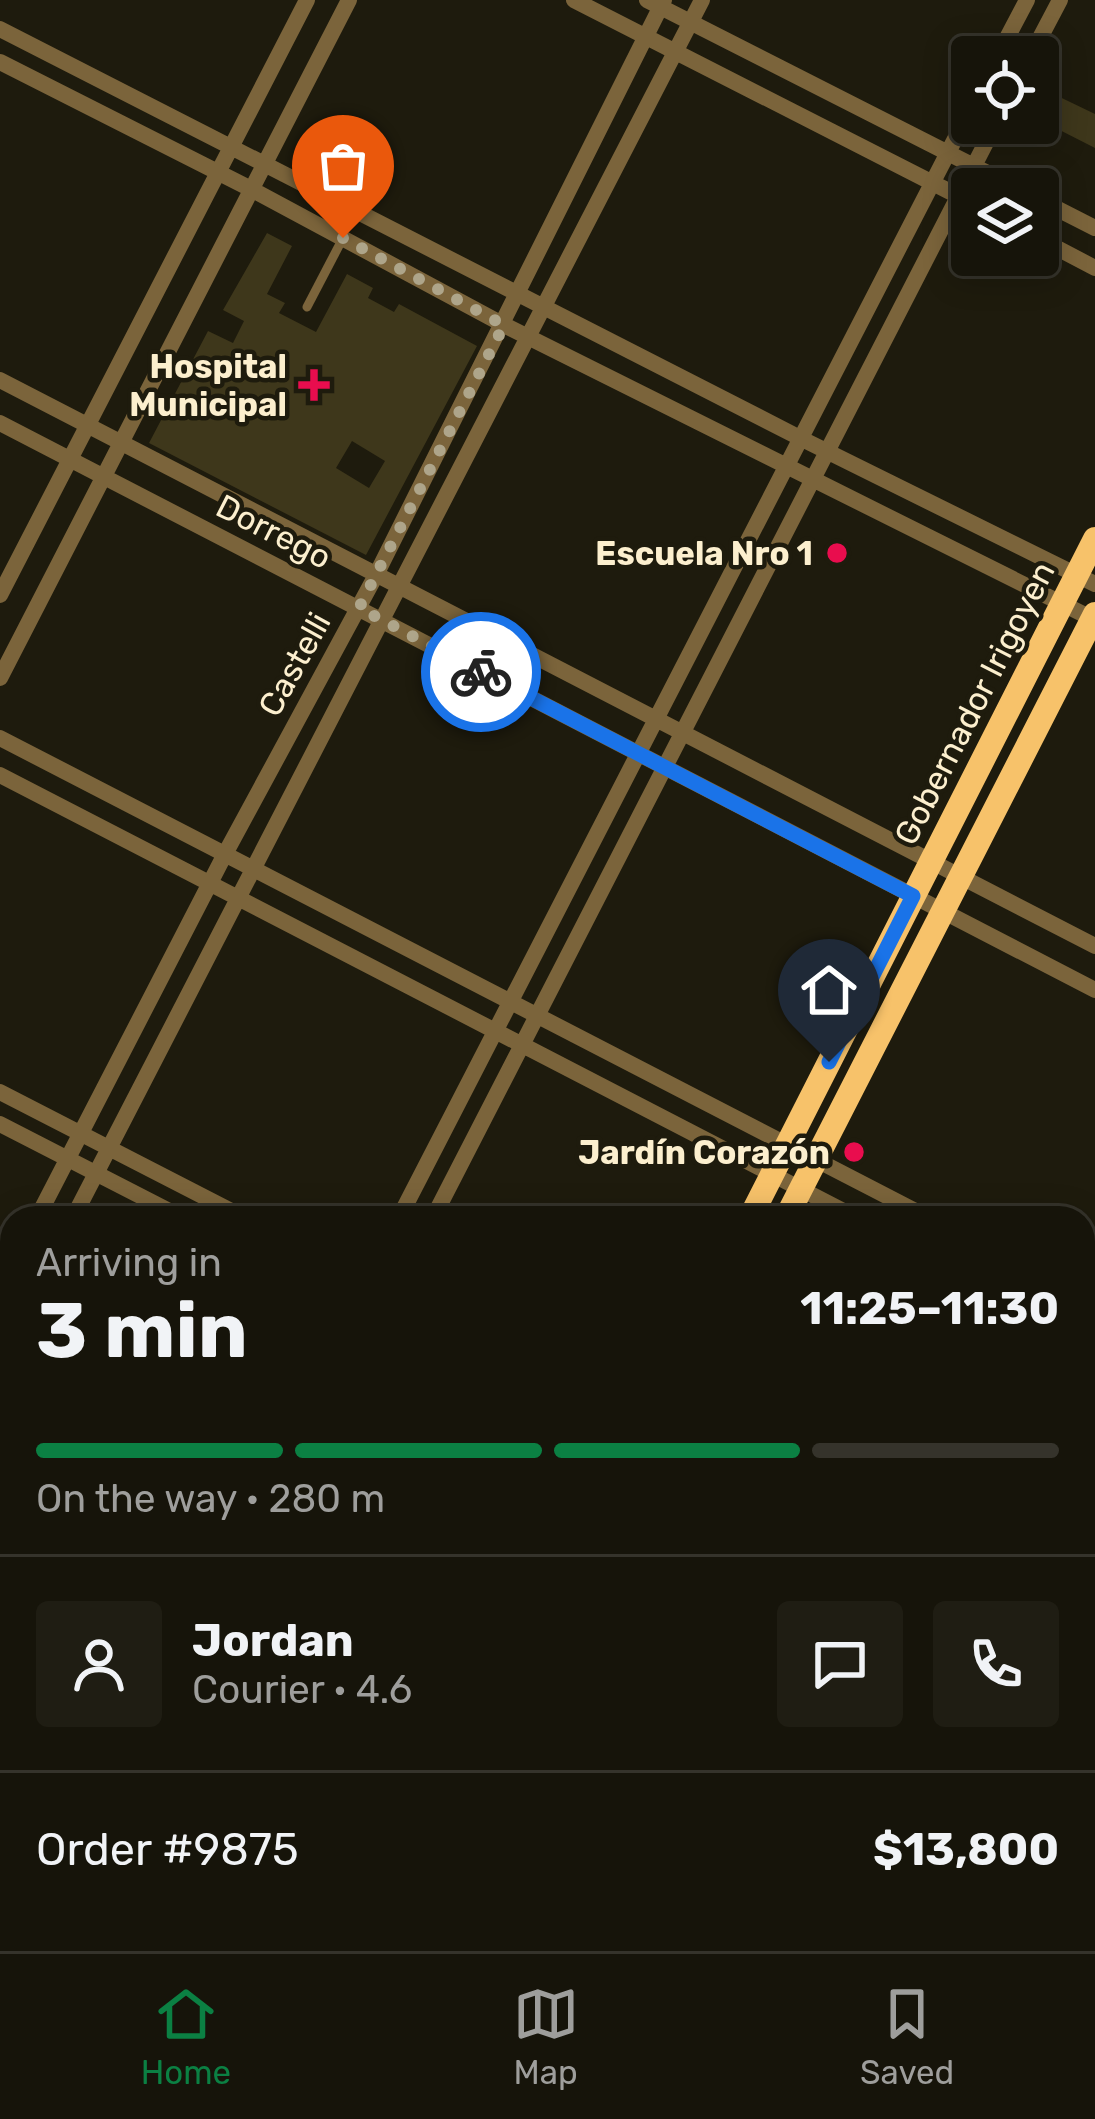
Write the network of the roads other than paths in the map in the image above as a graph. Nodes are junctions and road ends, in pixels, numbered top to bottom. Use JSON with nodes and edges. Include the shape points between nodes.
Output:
{"nodes":[{"id":1,"x":307,"y":0,"type":"edge"},
{"id":2,"x":349,"y":0,"type":"edge"},
{"id":3,"x":574,"y":0,"type":"edge"},
{"id":4,"x":702,"y":0,"type":"edge"},
{"id":5,"x":1027,"y":0,"type":"edge"},
{"id":6,"x":1060,"y":0,"type":"edge"},
{"id":7,"x":657,"y":2,"type":"edge"},
{"id":8,"x":690,"y":22,"type":"junction"},
{"id":9,"x":0,"y":29,"type":"edge"},
{"id":10,"x":645,"y":36,"type":"junction"},
{"id":11,"x":1008,"y":36,"type":"edge"},
{"id":12,"x":1041,"y":36,"type":"edge"},
{"id":13,"x":675,"y":52,"type":"junction"},
{"id":14,"x":0,"y":62,"type":"edge"},
{"id":15,"x":953,"y":144,"type":"edge"},
{"id":16,"x":985,"y":144,"type":"edge"},
{"id":17,"x":232,"y":145,"type":"junction"},
{"id":18,"x":948,"y":153,"type":"junction"},
{"id":19,"x":266,"y":162,"type":"junction"},
{"id":20,"x":974,"y":166,"type":"junction"},
{"id":21,"x":978,"y":168,"type":"edge"},
{"id":22,"x":218,"y":172,"type":"junction"},
{"id":23,"x":932,"y":183,"type":"junction"},
{"id":24,"x":251,"y":189,"type":"junction"},
{"id":25,"x":951,"y":193,"type":"edge"},
{"id":26,"x":1059,"y":210,"type":"edge"},
{"id":27,"x":951,"y":225,"type":"edge"},
{"id":28,"x":1095,"y":229,"type":"edge"},
{"id":29,"x":343,"y":238,"type":"junction"},
{"id":30,"x":1059,"y":249,"type":"edge"},
{"id":31,"x":1095,"y":268,"type":"edge"},
{"id":32,"x":520,"y":294,"type":"junction"},
{"id":33,"x":543,"y":304,"type":"junction"},
{"id":34,"x":307,"y":307,"type":"dead end"},
{"id":35,"x":504,"y":325,"type":"junction"},
{"id":36,"x":526,"y":335,"type":"junction"},
{"id":37,"x":0,"y":380,"type":"edge"},
{"id":38,"x":0,"y":423,"type":"edge"},
{"id":39,"x":88,"y":425,"type":"junction"},
{"id":40,"x":802,"y":439,"type":"junction"},
{"id":41,"x":121,"y":442,"type":"junction"},
{"id":42,"x":826,"y":451,"type":"junction"},
{"id":43,"x":70,"y":459,"type":"junction"},
{"id":44,"x":787,"y":469,"type":"junction"},
{"id":45,"x":103,"y":477,"type":"junction"},
{"id":46,"x":811,"y":482,"type":"junction"},
{"id":47,"x":1095,"y":539,"type":"edge"},
{"id":48,"x":376,"y":575,"type":"junction"},
{"id":49,"x":1086,"y":579,"type":"edge"},
{"id":50,"x":399,"y":586,"type":"junction"},
{"id":51,"x":0,"y":595,"type":"edge"},
{"id":52,"x":1062,"y":603,"type":"junction"},
{"id":53,"x":359,"y":608,"type":"junction"},
{"id":54,"x":1094,"y":618,"type":"edge"},
{"id":55,"x":381,"y":621,"type":"junction"},
{"id":56,"x":0,"y":678,"type":"edge"},
{"id":57,"x":656,"y":719,"type":"junction"},
{"id":58,"x":682,"y":733,"type":"junction"},
{"id":59,"x":0,"y":737,"type":"edge"},
{"id":60,"x":638,"y":754,"type":"junction"},
{"id":61,"x":665,"y":767,"type":"junction"},
{"id":62,"x":0,"y":775,"type":"edge"},
{"id":63,"x":224,"y":854,"type":"junction"},
{"id":64,"x":931,"y":861,"type":"junction"},
{"id":65,"x":254,"y":868,"type":"junction"},
{"id":66,"x":961,"y":876,"type":"junction"},
{"id":67,"x":209,"y":883,"type":"junction"},
{"id":68,"x":913,"y":896,"type":"junction"},
{"id":69,"x":238,"y":898,"type":"junction"},
{"id":70,"x":943,"y":911,"type":"junction"},
{"id":71,"x":1095,"y":946,"type":"edge"},
{"id":72,"x":1095,"y":990,"type":"edge"},
{"id":73,"x":511,"y":1001,"type":"junction"},
{"id":74,"x":537,"y":1015,"type":"junction"},
{"id":75,"x":496,"y":1031,"type":"junction"},
{"id":76,"x":522,"y":1045,"type":"junction"},
{"id":77,"x":0,"y":1092,"type":"edge"},
{"id":78,"x":0,"y":1124,"type":"edge"},
{"id":79,"x":81,"y":1133,"type":"junction"},
{"id":80,"x":787,"y":1144,"type":"junction"},
{"id":81,"x":109,"y":1148,"type":"junction"},
{"id":82,"x":68,"y":1159,"type":"junction"},
{"id":83,"x":816,"y":1160,"type":"junction"},
{"id":84,"x":96,"y":1173,"type":"junction"},
{"id":85,"x":772,"y":1174,"type":"junction"},
{"id":86,"x":801,"y":1189,"type":"junction"},
{"id":87,"x":44,"y":1206,"type":"edge"},
{"id":88,"x":79,"y":1206,"type":"edge"},
{"id":89,"x":160,"y":1206,"type":"edge"},
{"id":90,"x":222,"y":1206,"type":"edge"},
{"id":91,"x":405,"y":1206,"type":"edge"},
{"id":92,"x":439,"y":1206,"type":"edge"},
{"id":93,"x":756,"y":1206,"type":"edge"},
{"id":94,"x":792,"y":1206,"type":"edge"},
{"id":95,"x":834,"y":1206,"type":"edge"},
{"id":96,"x":905,"y":1206,"type":"edge"}],
"edges":[{"from":1,"to":17,"type":"street"},
{"from":2,"to":19,"type":"street"},
{"from":3,"to":10,"type":"street"},
{"from":4,"to":8,"type":"street","name":"Castelli"},
{"from":5,"to":11,"type":"street"},
{"from":6,"to":12,"type":"street"},
{"from":7,"to":8,"type":"street"},
{"from":7,"to":10,"type":"street","name":"Castelli"},
{"from":8,"to":13,"type":"street","name":"Castelli"},
{"from":8,"to":18,"type":"street"},
{"from":9,"to":17,"type":"street"},
{"from":10,"to":13,"type":"street"},
{"from":10,"to":32,"type":"street","name":"Castelli"},
{"from":13,"to":23,"type":"street"},
{"from":13,"to":33,"type":"street","name":"Castelli"},
{"from":14,"to":22,"type":"street"},
{"from":15,"to":18,"type":"street"},
{"from":16,"to":20,"type":"street"},
{"from":17,"to":19,"type":"street"},
{"from":17,"to":22,"type":"street"},
{"from":18,"to":20,"type":"street"},
{"from":18,"to":23,"type":"street"},
{"from":19,"to":24,"type":"street"},
{"from":19,"to":32,"type":"street"},
{"from":20,"to":21,"type":"street"},
{"from":22,"to":24,"type":"street"},
{"from":22,"to":39,"type":"street"},
{"from":23,"to":25,"type":"street"},
{"from":23,"to":40,"type":"street"},
{"from":24,"to":29,"type":"street"},
{"from":24,"to":41,"type":"street"},
{"from":26,"to":28,"type":"street"},
{"from":27,"to":42,"type":"street"},
{"from":29,"to":34,"type":"lane"},
{"from":29,"to":35,"type":"street"},
{"from":30,"to":31,"type":"street"},
{"from":32,"to":33,"type":"street"},
{"from":32,"to":35,"type":"street","name":"Castelli"},
{"from":33,"to":36,"type":"street","name":"Castelli"},
{"from":33,"to":40,"type":"street"},
{"from":35,"to":36,"type":"street"},
{"from":35,"to":48,"type":"street","name":"Castelli"},
{"from":36,"to":44,"type":"street"},
{"from":36,"to":50,"type":"street","name":"Castelli"},
{"from":37,"to":39,"type":"street","name":"Dorrego"},
{"from":38,"to":43,"type":"street","name":"Dorrego"},
{"from":39,"to":41,"type":"street","name":"Dorrego"},
{"from":39,"to":43,"type":"street"},
{"from":40,"to":42,"type":"street"},
{"from":40,"to":44,"type":"street"},
{"from":41,"to":45,"type":"street"},
{"from":41,"to":48,"type":"street","name":"Dorrego"},
{"from":42,"to":46,"type":"street"},
{"from":42,"to":49,"type":"street"},
{"from":43,"to":45,"type":"street","name":"Dorrego"},
{"from":43,"to":51,"type":"street"},
{"from":44,"to":46,"type":"street"},
{"from":44,"to":57,"type":"street"},
{"from":45,"to":53,"type":"street","name":"Dorrego"},
{"from":45,"to":56,"type":"street"},
{"from":46,"to":52,"type":"street"},
{"from":46,"to":58,"type":"street"},
{"from":47,"to":49,"type":"street","name":"Gobernador Irigoyen"},
{"from":48,"to":50,"type":"street","name":"Dorrego"},
{"from":48,"to":53,"type":"street","name":"Castelli"},
{"from":49,"to":52,"type":"street","name":"Gobernador Irigoyen"},
{"from":50,"to":55,"type":"street","name":"Castelli"},
{"from":50,"to":57,"type":"street","name":"Dorrego"},
{"from":52,"to":54,"type":"street"},
{"from":52,"to":64,"type":"street","name":"Gobernador Irigoyen"},
{"from":53,"to":55,"type":"street","name":"Dorrego"},
{"from":53,"to":63,"type":"street","name":"Castelli"},
{"from":54,"to":66,"type":"street","name":"Gobernador Irigoyen"},
{"from":55,"to":60,"type":"street","name":"Dorrego"},
{"from":55,"to":65,"type":"street","name":"Castelli"},
{"from":57,"to":58,"type":"street","name":"Dorrego"},
{"from":57,"to":60,"type":"street"},
{"from":58,"to":61,"type":"street"},
{"from":58,"to":64,"type":"street","name":"Dorrego"},
{"from":59,"to":63,"type":"street"},
{"from":60,"to":61,"type":"street","name":"Dorrego"},
{"from":60,"to":73,"type":"street"},
{"from":61,"to":68,"type":"street","name":"Dorrego"},
{"from":61,"to":74,"type":"street"},
{"from":62,"to":67,"type":"street"},
{"from":63,"to":65,"type":"street"},
{"from":63,"to":67,"type":"street","name":"Castelli"},
{"from":64,"to":66,"type":"street","name":"Dorrego"},
{"from":64,"to":68,"type":"street","name":"Gobernador Irigoyen"},
{"from":65,"to":69,"type":"street","name":"Castelli"},
{"from":65,"to":73,"type":"street"},
{"from":66,"to":70,"type":"street","name":"Gobernador Irigoyen"},
{"from":66,"to":71,"type":"street","name":"Dorrego"},
{"from":67,"to":69,"type":"street"},
{"from":67,"to":79,"type":"street","name":"Castelli"},
{"from":68,"to":70,"type":"street","name":"Dorrego"},
{"from":68,"to":80,"type":"street","name":"Gobernador Irigoyen"},
{"from":69,"to":75,"type":"street"},
{"from":69,"to":81,"type":"street","name":"Castelli"},
{"from":70,"to":72,"type":"street","name":"Dorrego"},
{"from":70,"to":83,"type":"street","name":"Gobernador Irigoyen"},
{"from":73,"to":74,"type":"street"},
{"from":73,"to":75,"type":"street"},
{"from":74,"to":76,"type":"street"},
{"from":74,"to":80,"type":"street"},
{"from":75,"to":76,"type":"street"},
{"from":75,"to":91,"type":"street"},
{"from":76,"to":85,"type":"street"},
{"from":76,"to":92,"type":"street"},
{"from":77,"to":79,"type":"street"},
{"from":78,"to":82,"type":"street"},
{"from":79,"to":81,"type":"street"},
{"from":79,"to":82,"type":"street","name":"Castelli"},
{"from":80,"to":83,"type":"street"},
{"from":80,"to":85,"type":"street","name":"Gobernador Irigoyen"},
{"from":81,"to":84,"type":"street","name":"Castelli"},
{"from":81,"to":90,"type":"street"},
{"from":82,"to":84,"type":"street"},
{"from":82,"to":87,"type":"street","name":"Castelli"},
{"from":83,"to":86,"type":"street","name":"Gobernador Irigoyen"},
{"from":83,"to":96,"type":"street"},
{"from":84,"to":88,"type":"street","name":"Castelli"},
{"from":84,"to":89,"type":"street"},
{"from":85,"to":86,"type":"street"},
{"from":85,"to":93,"type":"street","name":"Gobernador Irigoyen"},
{"from":86,"to":94,"type":"street","name":"Gobernador Irigoyen"},
{"from":86,"to":95,"type":"street"}]}
